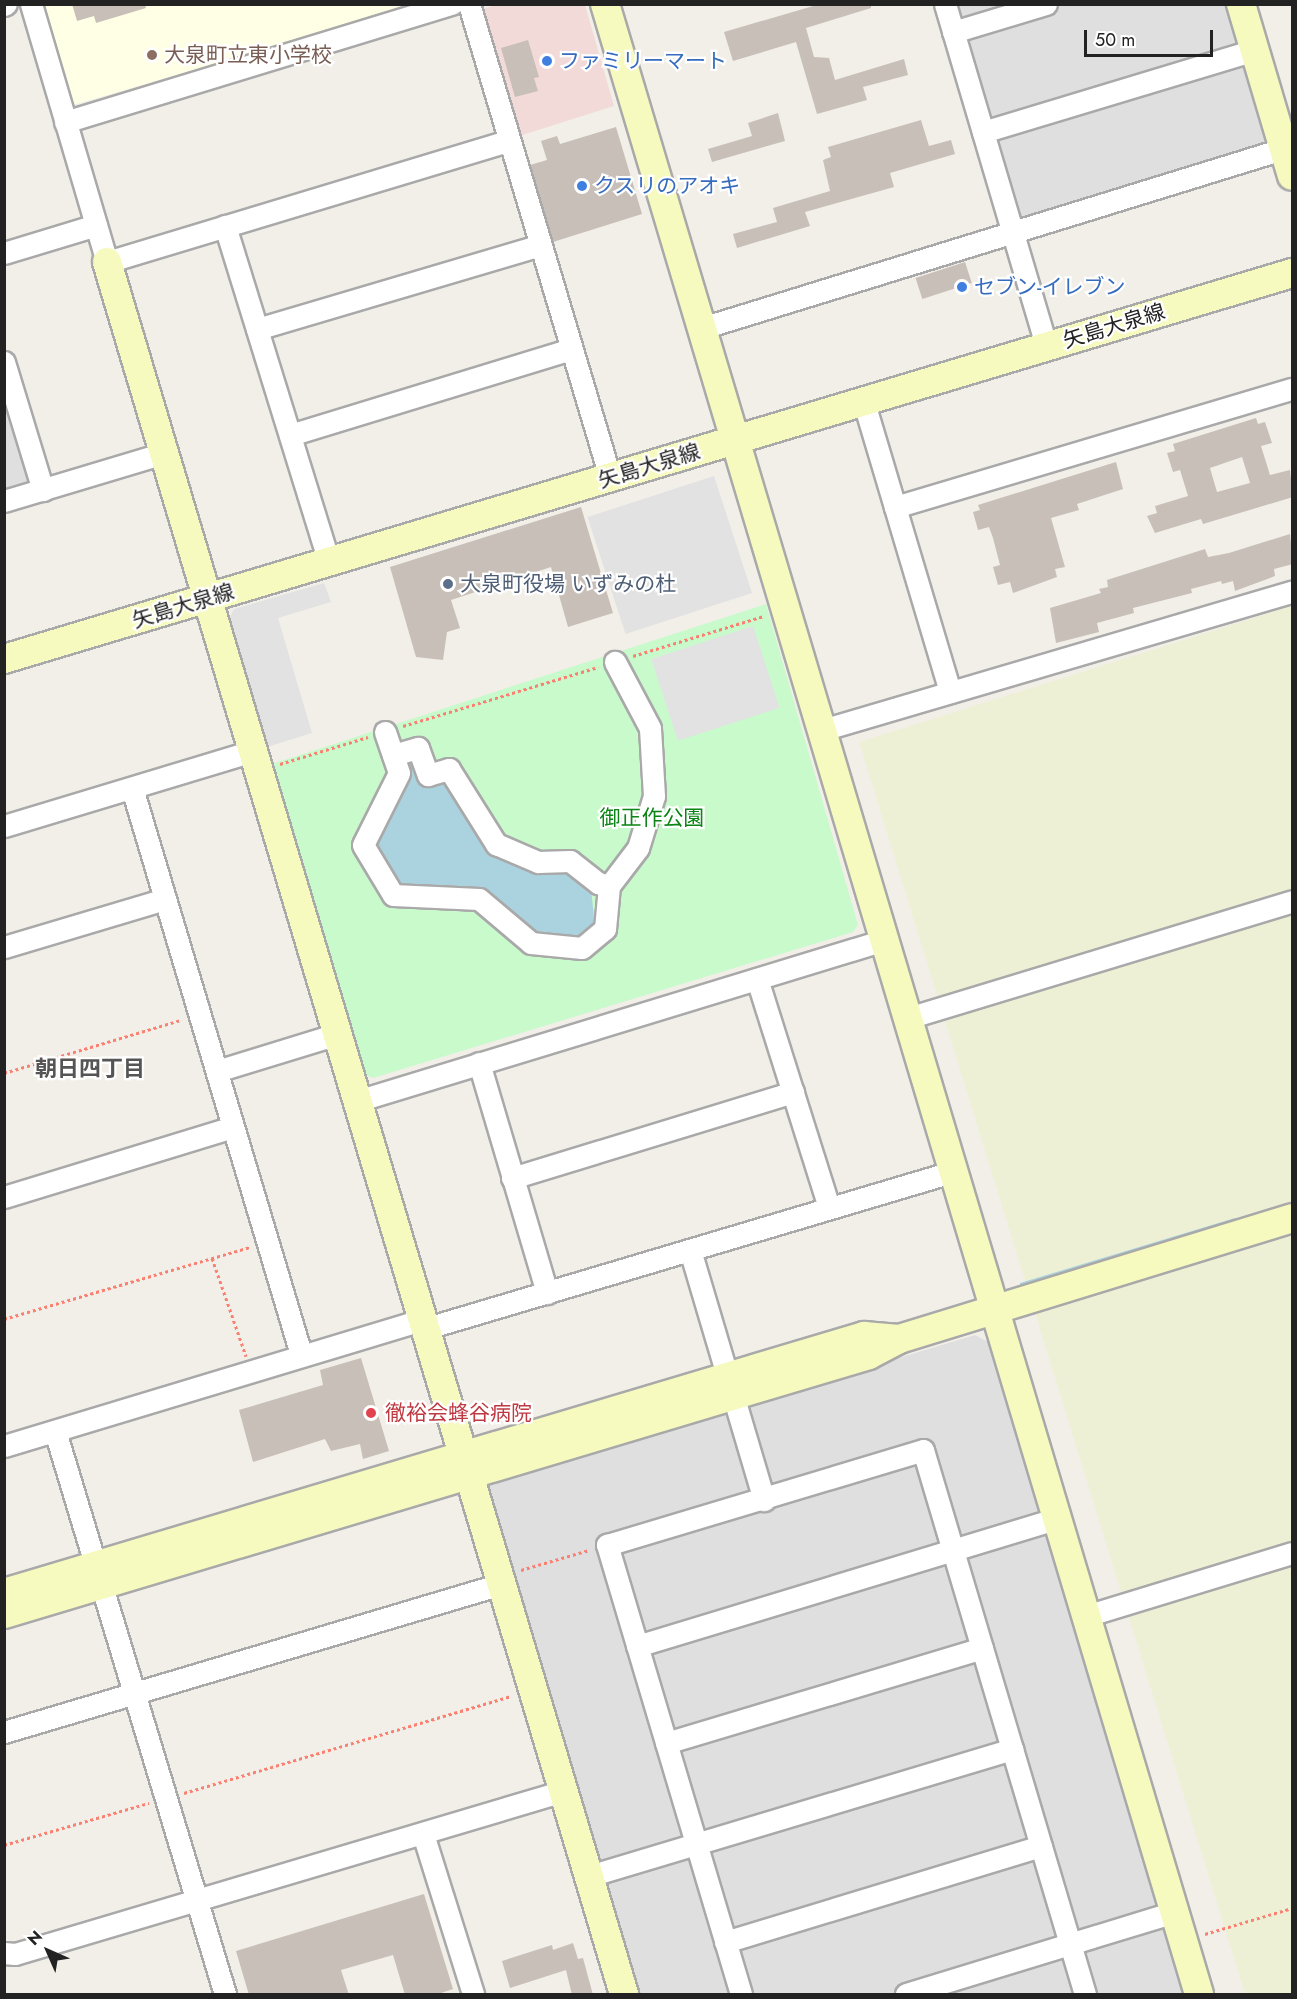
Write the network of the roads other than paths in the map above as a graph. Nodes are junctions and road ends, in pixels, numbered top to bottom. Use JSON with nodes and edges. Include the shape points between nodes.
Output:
{"nodes":[{"id":1,"x":31,"y":4,"type":"edge"},
{"id":2,"x":452,"y":4,"type":"edge"},
{"id":3,"x":469,"y":4,"type":"edge"},
{"id":4,"x":605,"y":4,"type":"edge"},
{"id":5,"x":945,"y":4,"type":"edge"},
{"id":6,"x":1046,"y":4,"type":"edge"},
{"id":7,"x":1241,"y":4,"type":"edge"},
{"id":8,"x":953,"y":32,"type":"junction"},
{"id":9,"x":1254,"y":50,"type":"junction"},
{"id":10,"x":65,"y":122,"type":"junction"},
{"id":11,"x":983,"y":132,"type":"junction"},
{"id":12,"x":509,"y":141,"type":"junction"},
{"id":13,"x":1288,"y":147,"type":"edge"},
{"id":14,"x":1293,"y":176,"type":"edge"},
{"id":15,"x":96,"y":225,"type":"junction"},
{"id":16,"x":225,"y":226,"type":"junction"},
{"id":17,"x":1012,"y":231,"type":"junction"},
{"id":18,"x":540,"y":245,"type":"junction"},
{"id":19,"x":4,"y":253,"type":"edge"},
{"id":20,"x":107,"y":262,"type":"junction"},
{"id":21,"x":1293,"y":273,"type":"edge"},
{"id":22,"x":702,"y":328,"type":"junction"},
{"id":23,"x":257,"y":329,"type":"junction"},
{"id":24,"x":1046,"y":346,"type":"junction"},
{"id":25,"x":571,"y":349,"type":"junction"},
{"id":26,"x":6,"y":372,"type":"edge"},
{"id":27,"x":1293,"y":389,"type":"edge"},
{"id":28,"x":864,"y":403,"type":"junction"},
{"id":29,"x":290,"y":435,"type":"junction"},
{"id":30,"x":737,"y":440,"type":"junction"},
{"id":31,"x":164,"y":453,"type":"junction"},
{"id":32,"x":610,"y":478,"type":"junction"},
{"id":33,"x":43,"y":490,"type":"junction"},
{"id":34,"x":4,"y":501,"type":"edge"},
{"id":35,"x":896,"y":507,"type":"junction"},
{"id":36,"x":329,"y":562,"type":"junction"},
{"id":37,"x":1293,"y":592,"type":"edge"},
{"id":38,"x":206,"y":598,"type":"junction"},
{"id":39,"x":4,"y":659,"type":"edge"},
{"id":40,"x":615,"y":662,"type":"road end"},
{"id":41,"x":950,"y":692,"type":"junction"},
{"id":42,"x":822,"y":730,"type":"junction"},
{"id":43,"x":385,"y":732,"type":"road end"},
{"id":44,"x":393,"y":755,"type":"junction"},
{"id":45,"x":255,"y":761,"type":"junction"},
{"id":46,"x":132,"y":788,"type":"junction"},
{"id":47,"x":4,"y":826,"type":"edge"},
{"id":48,"x":609,"y":886,"type":"junction"},
{"id":49,"x":165,"y":899,"type":"junction"},
{"id":50,"x":1293,"y":901,"type":"edge"},
{"id":51,"x":884,"y":940,"type":"junction"},
{"id":52,"x":4,"y":947,"type":"edge"},
{"id":53,"x":757,"y":979,"type":"junction"},
{"id":54,"x":908,"y":1018,"type":"junction"},
{"id":55,"x":337,"y":1034,"type":"junction"},
{"id":56,"x":479,"y":1064,"type":"junction"},
{"id":57,"x":217,"y":1071,"type":"junction"},
{"id":58,"x":793,"y":1092,"type":"junction"},
{"id":59,"x":357,"y":1101,"type":"junction"},
{"id":60,"x":233,"y":1127,"type":"junction"},
{"id":61,"x":938,"y":1176,"type":"dead end"},
{"id":62,"x":512,"y":1178,"type":"junction"},
{"id":63,"x":4,"y":1197,"type":"edge"},
{"id":64,"x":830,"y":1208,"type":"junction"},
{"id":65,"x":1293,"y":1218,"type":"edge"},
{"id":66,"x":690,"y":1250,"type":"junction"},
{"id":67,"x":547,"y":1293,"type":"junction"},
{"id":68,"x":994,"y":1308,"type":"junction"},
{"id":69,"x":430,"y":1323,"type":"junction"},
{"id":70,"x":301,"y":1354,"type":"junction"},
{"id":71,"x":730,"y":1385,"type":"junction"},
{"id":72,"x":56,"y":1431,"type":"junction"},
{"id":73,"x":4,"y":1446,"type":"edge"},
{"id":74,"x":466,"y":1465,"type":"junction"},
{"id":75,"x":764,"y":1500,"type":"junction"},
{"id":76,"x":1057,"y":1518,"type":"junction"},
{"id":77,"x":953,"y":1551,"type":"junction"},
{"id":78,"x":1293,"y":1553,"type":"edge"},
{"id":79,"x":99,"y":1575,"type":"junction"},
{"id":80,"x":500,"y":1580,"type":"junction"},
{"id":81,"x":4,"y":1593,"type":"edge"},
{"id":82,"x":4,"y":1614,"type":"edge"},
{"id":83,"x":1086,"y":1616,"type":"junction"},
{"id":84,"x":637,"y":1646,"type":"junction"},
{"id":85,"x":982,"y":1648,"type":"junction"},
{"id":86,"x":135,"y":1693,"type":"junction"},
{"id":87,"x":4,"y":1732,"type":"edge"},
{"id":88,"x":666,"y":1743,"type":"junction"},
{"id":89,"x":1012,"y":1749,"type":"junction"},
{"id":90,"x":563,"y":1791,"type":"junction"},
{"id":91,"x":423,"y":1834,"type":"junction"},
{"id":92,"x":696,"y":1844,"type":"junction"},
{"id":93,"x":1041,"y":1846,"type":"junction"},
{"id":94,"x":589,"y":1876,"type":"junction"},
{"id":95,"x":198,"y":1900,"type":"junction"},
{"id":96,"x":1175,"y":1912,"type":"junction"},
{"id":97,"x":725,"y":1942,"type":"junction"},
{"id":98,"x":1070,"y":1943,"type":"junction"},
{"id":99,"x":4,"y":1953,"type":"edge"},
{"id":100,"x":225,"y":1995,"type":"edge"},
{"id":101,"x":473,"y":1995,"type":"edge"},
{"id":102,"x":624,"y":1995,"type":"edge"},
{"id":103,"x":741,"y":1995,"type":"edge"},
{"id":104,"x":906,"y":1995,"type":"edge"},
{"id":105,"x":1085,"y":1995,"type":"edge"},
{"id":106,"x":1200,"y":1995,"type":"edge"}],
"edges":[{"from":1,"to":10,"type":"street"},
{"from":2,"to":10,"type":"street"},
{"from":3,"to":12,"type":"street"},
{"from":4,"to":22,"type":"street"},
{"from":5,"to":8,"type":"street"},
{"from":6,"to":8,"type":"street"},
{"from":7,"to":9,"type":"street"},
{"from":8,"to":11,"type":"street"},
{"from":9,"to":11,"type":"street"},
{"from":9,"to":13,"type":"street"},
{"from":10,"to":15,"type":"street"},
{"from":11,"to":17,"type":"street"},
{"from":12,"to":16,"type":"street"},
{"from":12,"to":18,"type":"street"},
{"from":13,"to":14,"type":"street"},
{"from":13,"to":17,"type":"street"},
{"from":15,"to":19,"type":"street"},
{"from":15,"to":20,"type":"street"},
{"from":16,"to":20,"type":"street"},
{"from":16,"to":23,"type":"street"},
{"from":17,"to":22,"type":"street"},
{"from":17,"to":24,"type":"street"},
{"from":18,"to":23,"type":"street"},
{"from":18,"to":25,"type":"street"},
{"from":20,"to":31,"type":"street"},
{"from":21,"to":24,"type":"street","name":"矢島大泉線"},
{"from":22,"to":30,"type":"street"},
{"from":23,"to":29,"type":"street"},
{"from":24,"to":28,"type":"street","name":"矢島大泉線"},
{"from":25,"to":29,"type":"street"},
{"from":25,"to":32,"type":"street"},
{"from":26,"to":33,"type":"street"},
{"from":27,"to":35,"type":"street"},
{"from":28,"to":30,"type":"street","name":"矢島大泉線"},
{"from":28,"to":35,"type":"street"},
{"from":29,"to":36,"type":"street"},
{"from":30,"to":32,"type":"street","name":"矢島大泉線"},
{"from":30,"to":42,"type":"street"},
{"from":31,"to":33,"type":"street"},
{"from":31,"to":38,"type":"street"},
{"from":32,"to":36,"type":"street","name":"矢島大泉線"},
{"from":33,"to":34,"type":"street"},
{"from":35,"to":41,"type":"street"},
{"from":36,"to":38,"type":"street","name":"矢島大泉線"},
{"from":37,"to":41,"type":"street"},
{"from":38,"to":39,"type":"street","name":"矢島大泉線"},
{"from":38,"to":45,"type":"street"},
{"from":40,"to":48,"type":"street","via":[[650,728],[654,796],[638,848]]},
{"from":41,"to":42,"type":"street"},
{"from":42,"to":51,"type":"street"},
{"from":43,"to":44,"type":"street"},
{"from":44,"to":48,"type":"street","via":[[418,748],[428,775],[449,769],[496,844],[538,862],[570,861],[598,883]]},
{"from":44,"to":48,"type":"street","via":[[399,773],[363,845],[393,896],[479,899],[531,944],[582,948],[605,929]]},
{"from":45,"to":46,"type":"street"},
{"from":45,"to":55,"type":"street"},
{"from":46,"to":47,"type":"street"},
{"from":46,"to":49,"type":"street"},
{"from":49,"to":52,"type":"street"},
{"from":49,"to":57,"type":"street"},
{"from":50,"to":54,"type":"street"},
{"from":51,"to":53,"type":"street"},
{"from":51,"to":54,"type":"street"},
{"from":53,"to":56,"type":"street"},
{"from":53,"to":58,"type":"street"},
{"from":54,"to":68,"type":"street"},
{"from":55,"to":57,"type":"street"},
{"from":55,"to":59,"type":"street"},
{"from":56,"to":59,"type":"street"},
{"from":56,"to":62,"type":"street"},
{"from":57,"to":60,"type":"street"},
{"from":58,"to":62,"type":"street"},
{"from":58,"to":64,"type":"street"},
{"from":59,"to":69,"type":"street"},
{"from":60,"to":63,"type":"street"},
{"from":60,"to":70,"type":"street"},
{"from":61,"to":64,"type":"street"},
{"from":62,"to":67,"type":"street"},
{"from":64,"to":66,"type":"street"},
{"from":65,"to":68,"type":"street"},
{"from":66,"to":67,"type":"street"},
{"from":66,"to":71,"type":"street"},
{"from":67,"to":69,"type":"street"},
{"from":68,"to":71,"type":"street","via":[[899,1339],[869,1355]]},
{"from":68,"to":76,"type":"street"},
{"from":69,"to":70,"type":"street"},
{"from":69,"to":74,"type":"street"},
{"from":70,"to":72,"type":"street"},
{"from":71,"to":74,"type":"street"},
{"from":71,"to":75,"type":"street"},
{"from":72,"to":73,"type":"street"},
{"from":72,"to":79,"type":"street"},
{"from":74,"to":79,"type":"street"},
{"from":74,"to":80,"type":"street"},
{"from":75,"to":77,"type":"street","via":[[923,1450]]},
{"from":75,"to":84,"type":"street","via":[[606,1545]]},
{"from":76,"to":77,"type":"street"},
{"from":76,"to":83,"type":"street"},
{"from":77,"to":84,"type":"street"},
{"from":77,"to":85,"type":"street"},
{"from":78,"to":83,"type":"street"},
{"from":79,"to":81,"type":"street"},
{"from":79,"to":82,"type":"street"},
{"from":79,"to":86,"type":"street"},
{"from":80,"to":86,"type":"street"},
{"from":80,"to":90,"type":"street"},
{"from":83,"to":96,"type":"street"},
{"from":84,"to":88,"type":"street"},
{"from":85,"to":88,"type":"street"},
{"from":85,"to":89,"type":"street"},
{"from":86,"to":87,"type":"street"},
{"from":86,"to":95,"type":"street"},
{"from":88,"to":92,"type":"street"},
{"from":89,"to":92,"type":"street"},
{"from":89,"to":93,"type":"street"},
{"from":90,"to":91,"type":"street"},
{"from":90,"to":94,"type":"street"},
{"from":91,"to":95,"type":"street"},
{"from":91,"to":101,"type":"street"},
{"from":92,"to":94,"type":"street"},
{"from":92,"to":97,"type":"street"},
{"from":93,"to":97,"type":"street"},
{"from":93,"to":98,"type":"street"},
{"from":94,"to":102,"type":"street"},
{"from":95,"to":99,"type":"street","via":[[15,1954]]},
{"from":95,"to":100,"type":"street"},
{"from":96,"to":98,"type":"street"},
{"from":96,"to":106,"type":"street"},
{"from":97,"to":103,"type":"street"},
{"from":98,"to":104,"type":"street"},
{"from":98,"to":105,"type":"street"}]}
